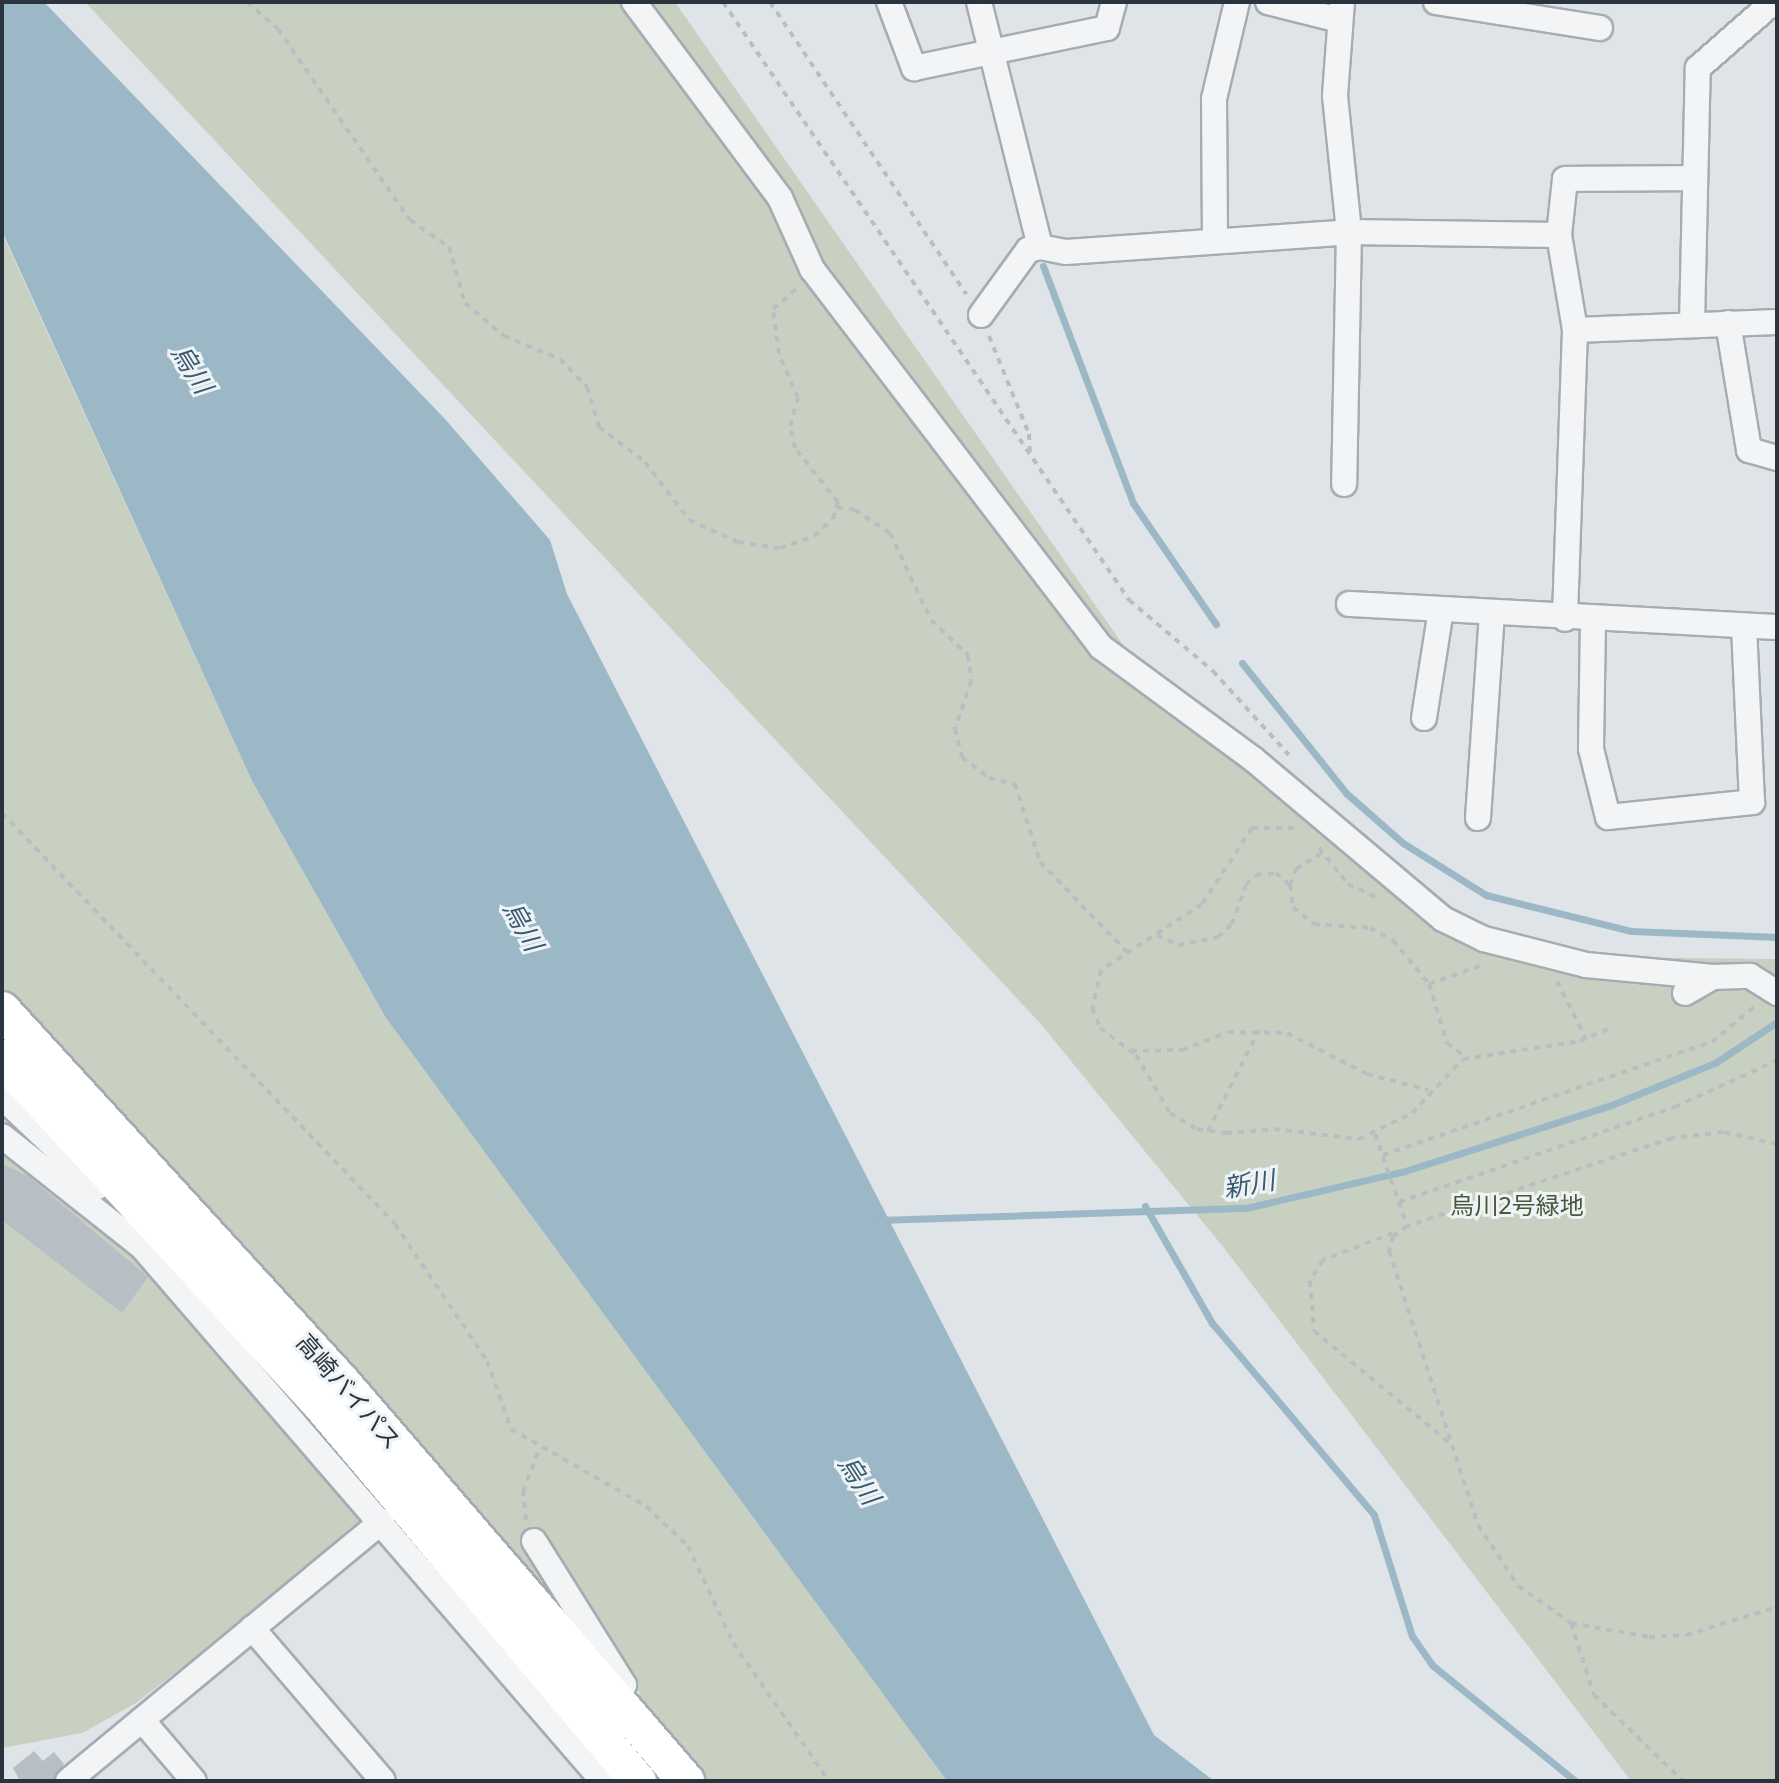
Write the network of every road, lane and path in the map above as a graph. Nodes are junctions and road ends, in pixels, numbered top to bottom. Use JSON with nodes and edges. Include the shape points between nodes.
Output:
{"nodes":[{"id":1,"x":247,"y":2,"type":"edge"},
{"id":2,"x":634,"y":2,"type":"edge"},
{"id":3,"x":723,"y":2,"type":"edge"},
{"id":4,"x":770,"y":2,"type":"edge"},
{"id":5,"x":889,"y":2,"type":"edge"},
{"id":6,"x":979,"y":2,"type":"edge"},
{"id":7,"x":1114,"y":2,"type":"edge"},
{"id":8,"x":1237,"y":2,"type":"edge"},
{"id":9,"x":1268,"y":2,"type":"edge"},
{"id":10,"x":1436,"y":2,"type":"edge"},
{"id":11,"x":1773,"y":2,"type":"edge"},
{"id":12,"x":1341,"y":11,"type":"edge"},
{"id":13,"x":1600,"y":28,"type":"dead end"},
{"id":14,"x":989,"y":53,"type":"junction"},
{"id":15,"x":1694,"y":178,"type":"junction"},
{"id":16,"x":1349,"y":232,"type":"junction"},
{"id":17,"x":1559,"y":235,"type":"junction"},
{"id":18,"x":1215,"y":239,"type":"junction"},
{"id":19,"x":1040,"y":247,"type":"junction"},
{"id":20,"x":814,"y":271,"type":"junction"},
{"id":21,"x":981,"y":315,"type":"junction"},
{"id":22,"x":1777,"y":322,"type":"edge"},
{"id":23,"x":1692,"y":323,"type":"junction"},
{"id":24,"x":1728,"y":323,"type":"junction"},
{"id":25,"x":1575,"y":330,"type":"junction"},
{"id":26,"x":1030,"y":458,"type":"junction"},
{"id":27,"x":1777,"y":458,"type":"edge"},
{"id":28,"x":1344,"y":484,"type":"dead end"},
{"id":29,"x":837,"y":507,"type":"junction"},
{"id":30,"x":1349,"y":604,"type":"dead end"},
{"id":31,"x":1441,"y":610,"type":"junction"},
{"id":32,"x":1492,"y":614,"type":"junction"},
{"id":33,"x":1565,"y":619,"type":"junction"},
{"id":34,"x":1593,"y":621,"type":"junction"},
{"id":35,"x":1777,"y":627,"type":"edge"},
{"id":36,"x":1744,"y":628,"type":"junction"},
{"id":37,"x":1424,"y":718,"type":"dead end"},
{"id":38,"x":1294,"y":761,"type":"dead end"},
{"id":39,"x":2,"y":813,"type":"edge"},
{"id":40,"x":1478,"y":818,"type":"dead end"},
{"id":41,"x":1308,"y":834,"type":"dead end"},
{"id":42,"x":1315,"y":844,"type":"dead end"},
{"id":43,"x":1322,"y":853,"type":"junction"},
{"id":44,"x":1290,"y":885,"type":"junction"},
{"id":45,"x":1390,"y":904,"type":"dead end"},
{"id":46,"x":1157,"y":935,"type":"junction"},
{"id":47,"x":1127,"y":952,"type":"junction"},
{"id":48,"x":1467,"y":956,"type":"dead end"},
{"id":49,"x":1485,"y":963,"type":"junction"},
{"id":50,"x":1497,"y":965,"type":"dead end"},
{"id":51,"x":1552,"y":973,"type":"dead end"},
{"id":52,"x":1713,"y":977,"type":"junction"},
{"id":53,"x":1429,"y":984,"type":"junction"},
{"id":54,"x":1685,"y":993,"type":"dead end"},
{"id":55,"x":1777,"y":993,"type":"edge"},
{"id":56,"x":2,"y":1010,"type":"edge"},
{"id":57,"x":1611,"y":1028,"type":"dead end"},
{"id":58,"x":1259,"y":1030,"type":"junction"},
{"id":59,"x":1586,"y":1039,"type":"junction"},
{"id":60,"x":1131,"y":1051,"type":"junction"},
{"id":61,"x":2,"y":1058,"type":"edge"},
{"id":62,"x":1467,"y":1058,"type":"junction"},
{"id":63,"x":1777,"y":1060,"type":"edge"},
{"id":64,"x":1428,"y":1090,"type":"junction"},
{"id":65,"x":2,"y":1097,"type":"edge"},
{"id":66,"x":1208,"y":1131,"type":"junction"},
{"id":67,"x":1375,"y":1133,"type":"junction"},
{"id":68,"x":2,"y":1136,"type":"edge"},
{"id":69,"x":1777,"y":1144,"type":"edge"},
{"id":70,"x":1383,"y":1155,"type":"junction"},
{"id":71,"x":1399,"y":1202,"type":"junction"},
{"id":72,"x":1407,"y":1226,"type":"junction"},
{"id":73,"x":1398,"y":1232,"type":"junction"},
{"id":74,"x":165,"y":1233,"type":"junction"},
{"id":75,"x":1452,"y":1444,"type":"junction"},
{"id":76,"x":539,"y":1449,"type":"junction"},
{"id":77,"x":382,"y":1521,"type":"junction"},
{"id":78,"x":534,"y":1541,"type":"joint"},
{"id":79,"x":1777,"y":1607,"type":"edge"},
{"id":80,"x":1571,"y":1623,"type":"junction"},
{"id":81,"x":252,"y":1628,"type":"junction"},
{"id":82,"x":615,"y":1699,"type":"junction"},
{"id":83,"x":142,"y":1720,"type":"junction"},
{"id":84,"x":68,"y":1781,"type":"edge"},
{"id":85,"x":194,"y":1781,"type":"edge"},
{"id":86,"x":383,"y":1781,"type":"edge"},
{"id":87,"x":603,"y":1781,"type":"edge"},
{"id":88,"x":638,"y":1781,"type":"edge"},
{"id":89,"x":686,"y":1781,"type":"edge"},
{"id":90,"x":829,"y":1781,"type":"edge"},
{"id":91,"x":1683,"y":1781,"type":"edge"}],
"edges":[{"from":1,"to":29,"type":"path","via":[[278,29],[410,220],[449,247],[465,303],[504,336],[560,359],[587,387],[599,427],[645,462],[689,520],[738,542],[780,548],[814,536]]},
{"from":2,"to":20,"type":"street","via":[[780,198]]},
{"from":3,"to":26,"type":"path"},
{"from":4,"to":21,"type":"path"},
{"from":5,"to":14,"type":"street","via":[[914,68]]},
{"from":6,"to":14,"type":"street"},
{"from":7,"to":14,"type":"street","via":[[1107,28]]},
{"from":8,"to":18,"type":"street","via":[[1214,99]]},
{"from":9,"to":12,"type":"street"},
{"from":10,"to":13,"type":"street"},
{"from":11,"to":15,"type":"street","via":[[1698,68]]},
{"from":12,"to":16,"type":"street","via":[[1335,96]]},
{"from":14,"to":19,"type":"street"},
{"from":15,"to":17,"type":"street","via":[[1565,179]]},
{"from":15,"to":23,"type":"street"},
{"from":16,"to":17,"type":"street"},
{"from":16,"to":18,"type":"street"},
{"from":16,"to":28,"type":"street"},
{"from":17,"to":25,"type":"street"},
{"from":18,"to":19,"type":"street","via":[[1066,252]]},
{"from":19,"to":21,"type":"street","via":[[1028,250]]},
{"from":20,"to":29,"type":"path","via":[[773,309],[779,354],[798,398],[790,426],[795,448],[822,475]]},
{"from":20,"to":52,"type":"street","via":[[1101,647],[1253,759],[1402,889],[1484,939],[1586,965]]},
{"from":21,"to":26,"type":"path","via":[[1029,434]]},
{"from":22,"to":24,"type":"street"},
{"from":23,"to":24,"type":"street"},
{"from":23,"to":25,"type":"street"},
{"from":24,"to":27,"type":"street","via":[[1749,450]]},
{"from":25,"to":33,"type":"street"},
{"from":26,"to":38,"type":"path","via":[[1129,600],[1213,671]]},
{"from":29,"to":47,"type":"path","via":[[855,510],[890,533],[931,620],[968,655],[971,681],[955,729],[962,757],[989,778],[1015,784],[1040,862]]},
{"from":30,"to":31,"type":"street"},
{"from":31,"to":32,"type":"street"},
{"from":31,"to":37,"type":"street"},
{"from":32,"to":33,"type":"street"},
{"from":32,"to":40,"type":"street"},
{"from":33,"to":34,"type":"street"},
{"from":34,"to":36,"type":"street"},
{"from":34,"to":36,"type":"street","via":[[1591,749],[1608,817],[1752,802]]},
{"from":35,"to":36,"type":"street"},
{"from":39,"to":76,"type":"path","via":[[395,1224],[487,1361],[511,1429]]},
{"from":41,"to":46,"type":"path","via":[[1288,825],[1252,828],[1202,904]]},
{"from":42,"to":43,"type":"path"},
{"from":43,"to":44,"type":"path","via":[[1296,869]]},
{"from":43,"to":45,"type":"path","via":[[1348,884]]},
{"from":44,"to":46,"type":"path","via":[[1276,873],[1256,875],[1232,924],[1201,944],[1178,945]]},
{"from":44,"to":53,"type":"path","via":[[1293,907],[1314,924],[1370,928],[1393,940]]},
{"from":46,"to":47,"type":"path"},
{"from":47,"to":60,"type":"path","via":[[1101,970],[1092,1008],[1100,1028]]},
{"from":48,"to":49,"type":"path"},
{"from":49,"to":50,"type":"path"},
{"from":49,"to":53,"type":"path"},
{"from":51,"to":59,"type":"path"},
{"from":52,"to":54,"type":"street"},
{"from":52,"to":55,"type":"street","via":[[1750,976]]},
{"from":53,"to":62,"type":"path","via":[[1447,1043]]},
{"from":55,"to":70,"type":"path","via":[[1712,1042]]},
{"from":56,"to":82,"type":"highway","name":"高崎バイパス","via":[[319,1356]]},
{"from":57,"to":59,"type":"path"},
{"from":58,"to":60,"type":"path","via":[[1228,1032],[1182,1050]]},
{"from":58,"to":64,"type":"path","via":[[1312,1041],[1367,1074]]},
{"from":58,"to":66,"type":"path"},
{"from":59,"to":62,"type":"path"},
{"from":60,"to":66,"type":"path","via":[[1170,1113]]},
{"from":61,"to":74,"type":"highway","name":"高崎バイパス"},
{"from":62,"to":64,"type":"path"},
{"from":63,"to":71,"type":"path","via":[[1675,1107]]},
{"from":64,"to":67,"type":"path","via":[[1412,1113]]},
{"from":65,"to":74,"type":"street","via":[[76,1171]]},
{"from":66,"to":67,"type":"path","via":[[1274,1129],[1327,1140]]},
{"from":67,"to":70,"type":"path"},
{"from":68,"to":77,"type":"street","via":[[142,1247]]},
{"from":69,"to":72,"type":"path","via":[[1723,1132],[1672,1138]]},
{"from":70,"to":71,"type":"path"},
{"from":71,"to":72,"type":"path"},
{"from":72,"to":73,"type":"path"},
{"from":73,"to":75,"type":"path","via":[[1389,1251]]},
{"from":73,"to":75,"type":"path","via":[[1323,1260],[1310,1281],[1308,1309],[1314,1331]]},
{"from":74,"to":88,"type":"highway","name":"高崎バイパス","via":[[346,1434]]},
{"from":75,"to":80,"type":"path","via":[[1495,1558],[1518,1586]]},
{"from":76,"to":78,"type":"path","via":[[523,1492]]},
{"from":76,"to":90,"type":"path","via":[[646,1506],[688,1546],[733,1643]]},
{"from":77,"to":81,"type":"street"},
{"from":77,"to":87,"type":"street"},
{"from":78,"to":82,"type":"street","via":[[624,1685]]},
{"from":79,"to":80,"type":"path","via":[[1686,1635],[1649,1637]]},
{"from":80,"to":91,"type":"path","via":[[1594,1695]]},
{"from":81,"to":83,"type":"street"},
{"from":81,"to":86,"type":"street"},
{"from":82,"to":89,"type":"highway","name":"高崎バイパス"},
{"from":83,"to":84,"type":"street"},
{"from":83,"to":85,"type":"street"}]}
